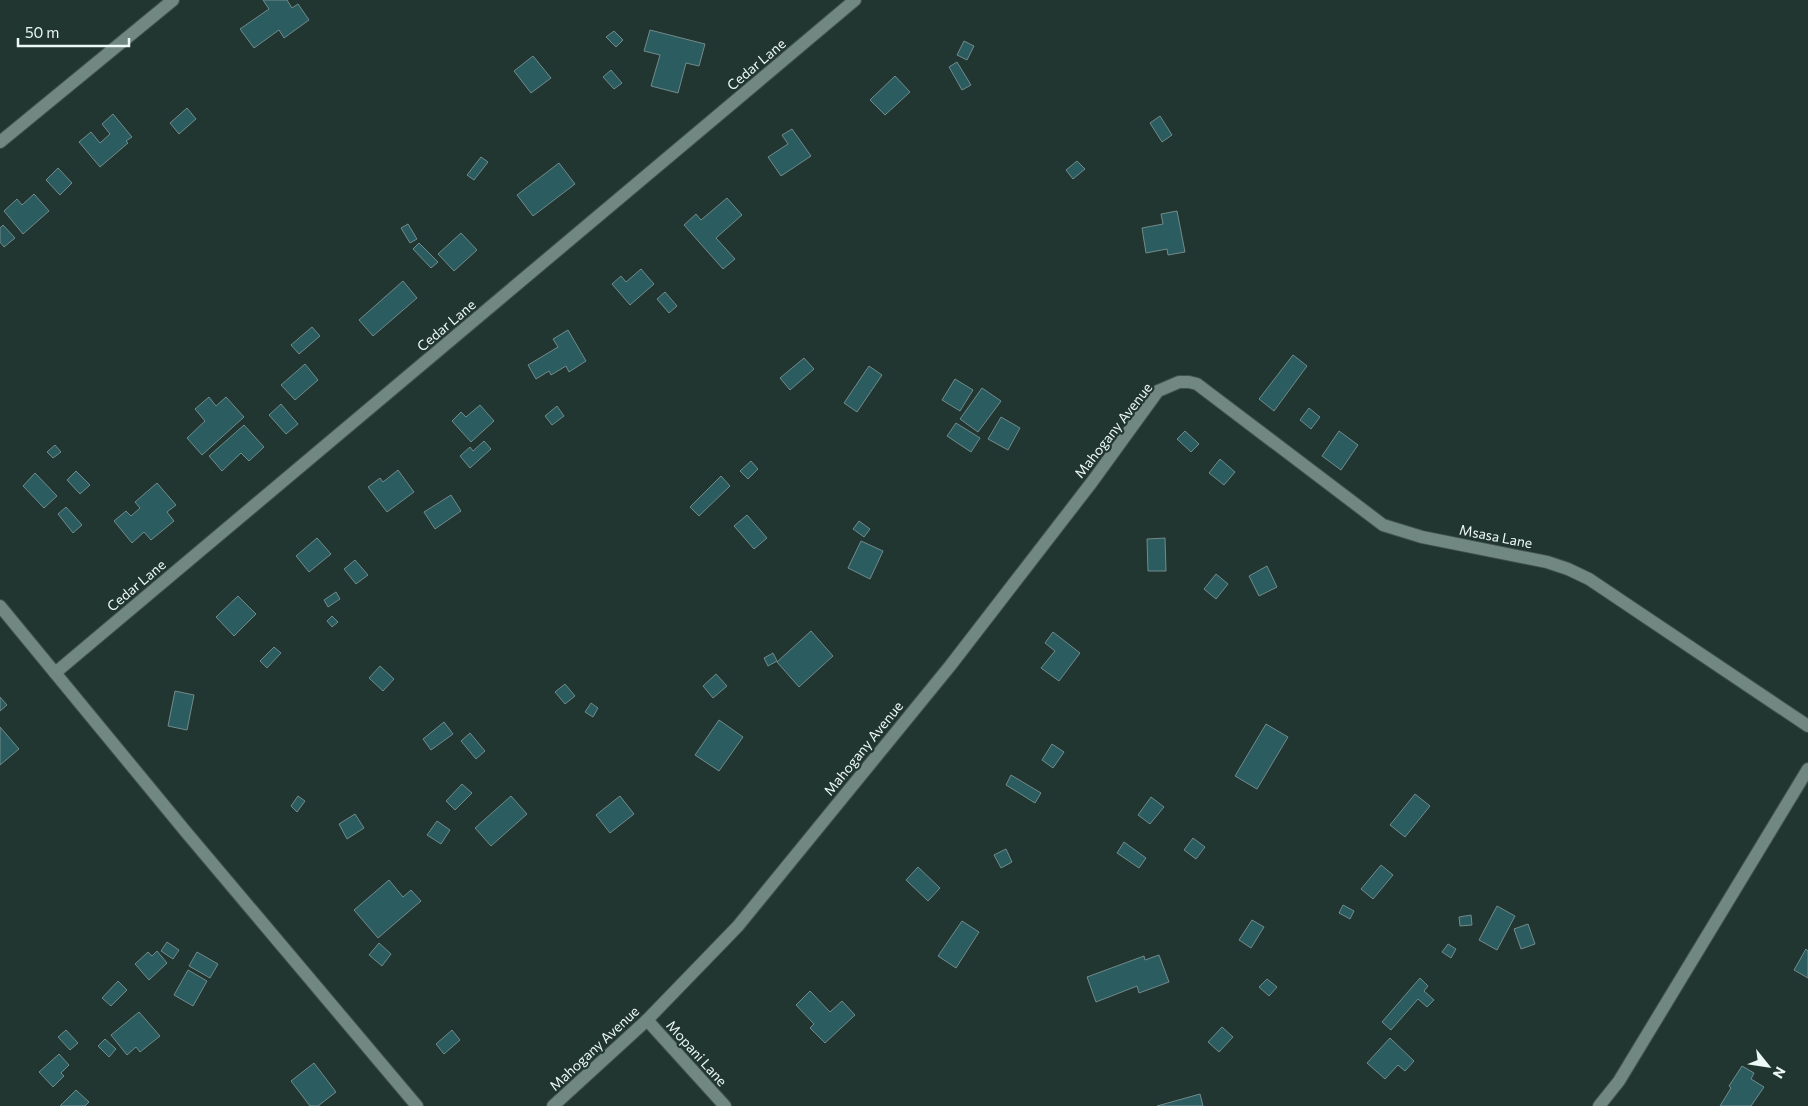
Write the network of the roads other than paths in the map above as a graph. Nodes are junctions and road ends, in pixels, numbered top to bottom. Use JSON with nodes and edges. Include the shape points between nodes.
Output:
{"nodes":[{"id":1,"x":173,"y":0,"type":"edge"},
{"id":2,"x":856,"y":0,"type":"edge"},
{"id":3,"x":0,"y":142,"type":"edge"},
{"id":4,"x":1174,"y":384,"type":"joint"},
{"id":5,"x":0,"y":606,"type":"edge"},
{"id":6,"x":55,"y":673,"type":"junction"},
{"id":7,"x":1808,"y":726,"type":"edge"},
{"id":8,"x":1808,"y":769,"type":"edge"},
{"id":9,"x":647,"y":1020,"type":"junction"},
{"id":10,"x":416,"y":1106,"type":"edge"},
{"id":11,"x":553,"y":1106,"type":"edge"},
{"id":12,"x":725,"y":1106,"type":"edge"},
{"id":13,"x":1599,"y":1106,"type":"edge"}],
"edges":[{"from":1,"to":3,"type":"street"},
{"from":2,"to":6,"type":"street","name":"Cedar Lane"},
{"from":4,"to":7,"type":"street","name":"Msasa Lane","via":[[1197,384],[1383,525],[1422,537],[1547,562],[1588,579]]},
{"from":4,"to":9,"type":"street","name":"Mahogany Avenue","via":[[1158,392],[950,666],[738,926]]},
{"from":5,"to":6,"type":"street"},
{"from":6,"to":10,"type":"street"},
{"from":8,"to":13,"type":"street","via":[[1619,1081]]},
{"from":9,"to":11,"type":"street","name":"Mahogany Avenue"},
{"from":9,"to":12,"type":"street","name":"Mopani Lane"}]}
